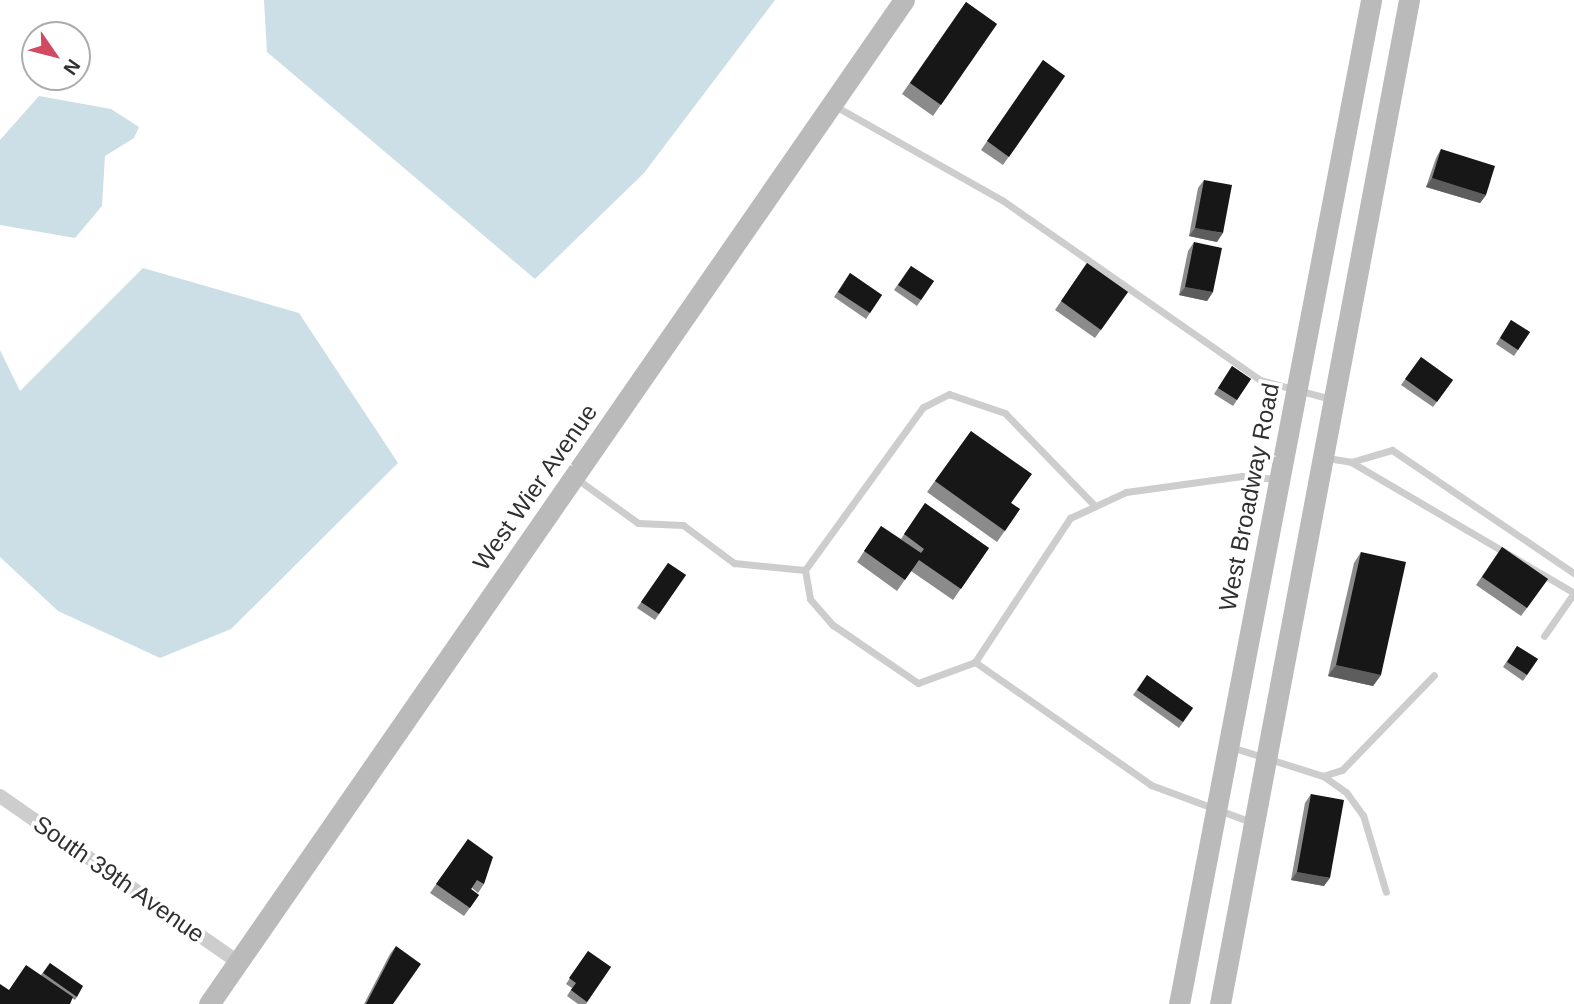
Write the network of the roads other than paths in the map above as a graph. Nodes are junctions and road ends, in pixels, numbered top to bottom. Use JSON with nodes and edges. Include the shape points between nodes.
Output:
{"nodes":[{"id":1,"x":904,"y":0,"type":"edge"},
{"id":2,"x":1371,"y":0,"type":"edge"},
{"id":3,"x":1409,"y":0,"type":"edge"},
{"id":4,"x":831,"y":105,"type":"junction"},
{"id":5,"x":1296,"y":390,"type":"junction"},
{"id":6,"x":1334,"y":399,"type":"junction"},
{"id":7,"x":1322,"y":458,"type":"junction"},
{"id":8,"x":1351,"y":461,"type":"junction"},
{"id":9,"x":573,"y":477,"type":"junction"},
{"id":10,"x":1279,"y":479,"type":"junction"},
{"id":11,"x":1096,"y":506,"type":"junction"},
{"id":12,"x":805,"y":569,"type":"junction"},
{"id":13,"x":1574,"y":573,"type":"edge"},
{"id":14,"x":1574,"y":593,"type":"edge"},
{"id":15,"x":1544,"y":636,"type":"dead end"},
{"id":16,"x":975,"y":662,"type":"junction"},
{"id":17,"x":1434,"y":675,"type":"dead end"},
{"id":18,"x":1229,"y":747,"type":"junction"},
{"id":19,"x":1265,"y":757,"type":"junction"},
{"id":20,"x":1323,"y":776,"type":"junction"},
{"id":21,"x":0,"y":796,"type":"edge"},
{"id":22,"x":1216,"y":814,"type":"junction"},
{"id":23,"x":1252,"y":822,"type":"junction"},
{"id":24,"x":1386,"y":892,"type":"dead end"},
{"id":25,"x":238,"y":962,"type":"junction"},
{"id":26,"x":209,"y":1004,"type":"edge"},
{"id":27,"x":1179,"y":1004,"type":"edge"},
{"id":28,"x":1220,"y":1004,"type":"edge"}],
"edges":[{"from":1,"to":4,"type":"main road","name":"West Wier Avenue"},
{"from":2,"to":5,"type":"main road","name":"West Broadway Road"},
{"from":3,"to":6,"type":"main road"},
{"from":4,"to":5,"type":"lane","via":[[1002,200],[1260,380]]},
{"from":4,"to":9,"type":"main road","name":"West Wier Avenue"},
{"from":5,"to":6,"type":"lane"},
{"from":5,"to":10,"type":"main road","name":"West Broadway Road"},
{"from":6,"to":7,"type":"main road"},
{"from":7,"to":8,"type":"lane"},
{"from":7,"to":19,"type":"main road"},
{"from":8,"to":13,"type":"lane","via":[[1392,450]]},
{"from":8,"to":14,"type":"lane"},
{"from":9,"to":12,"type":"lane","via":[[638,523],[683,525],[734,563]]},
{"from":9,"to":25,"type":"main road","name":"West Wier Avenue"},
{"from":10,"to":11,"type":"lane","via":[[1242,476],[1126,492]]},
{"from":10,"to":18,"type":"main road","name":"West Broadway Road"},
{"from":11,"to":12,"type":"lane","via":[[1005,413],[949,394],[923,407]]},
{"from":11,"to":16,"type":"lane","via":[[1070,518]]},
{"from":12,"to":16,"type":"lane","via":[[810,599],[833,625],[918,683]]},
{"from":14,"to":15,"type":"lane"},
{"from":16,"to":22,"type":"lane","via":[[1151,785]]},
{"from":17,"to":20,"type":"lane","via":[[1342,770]]},
{"from":18,"to":19,"type":"lane"},
{"from":18,"to":22,"type":"main road","name":"West Broadway Road"},
{"from":19,"to":20,"type":"lane"},
{"from":19,"to":23,"type":"main road"},
{"from":20,"to":24,"type":"lane","via":[[1363,815]]},
{"from":21,"to":25,"type":"street","name":"South 39th Avenue"},
{"from":22,"to":23,"type":"lane"},
{"from":22,"to":27,"type":"main road","name":"West Broadway Road"},
{"from":23,"to":28,"type":"main road"},
{"from":25,"to":26,"type":"main road","name":"West Wier Avenue"}]}
